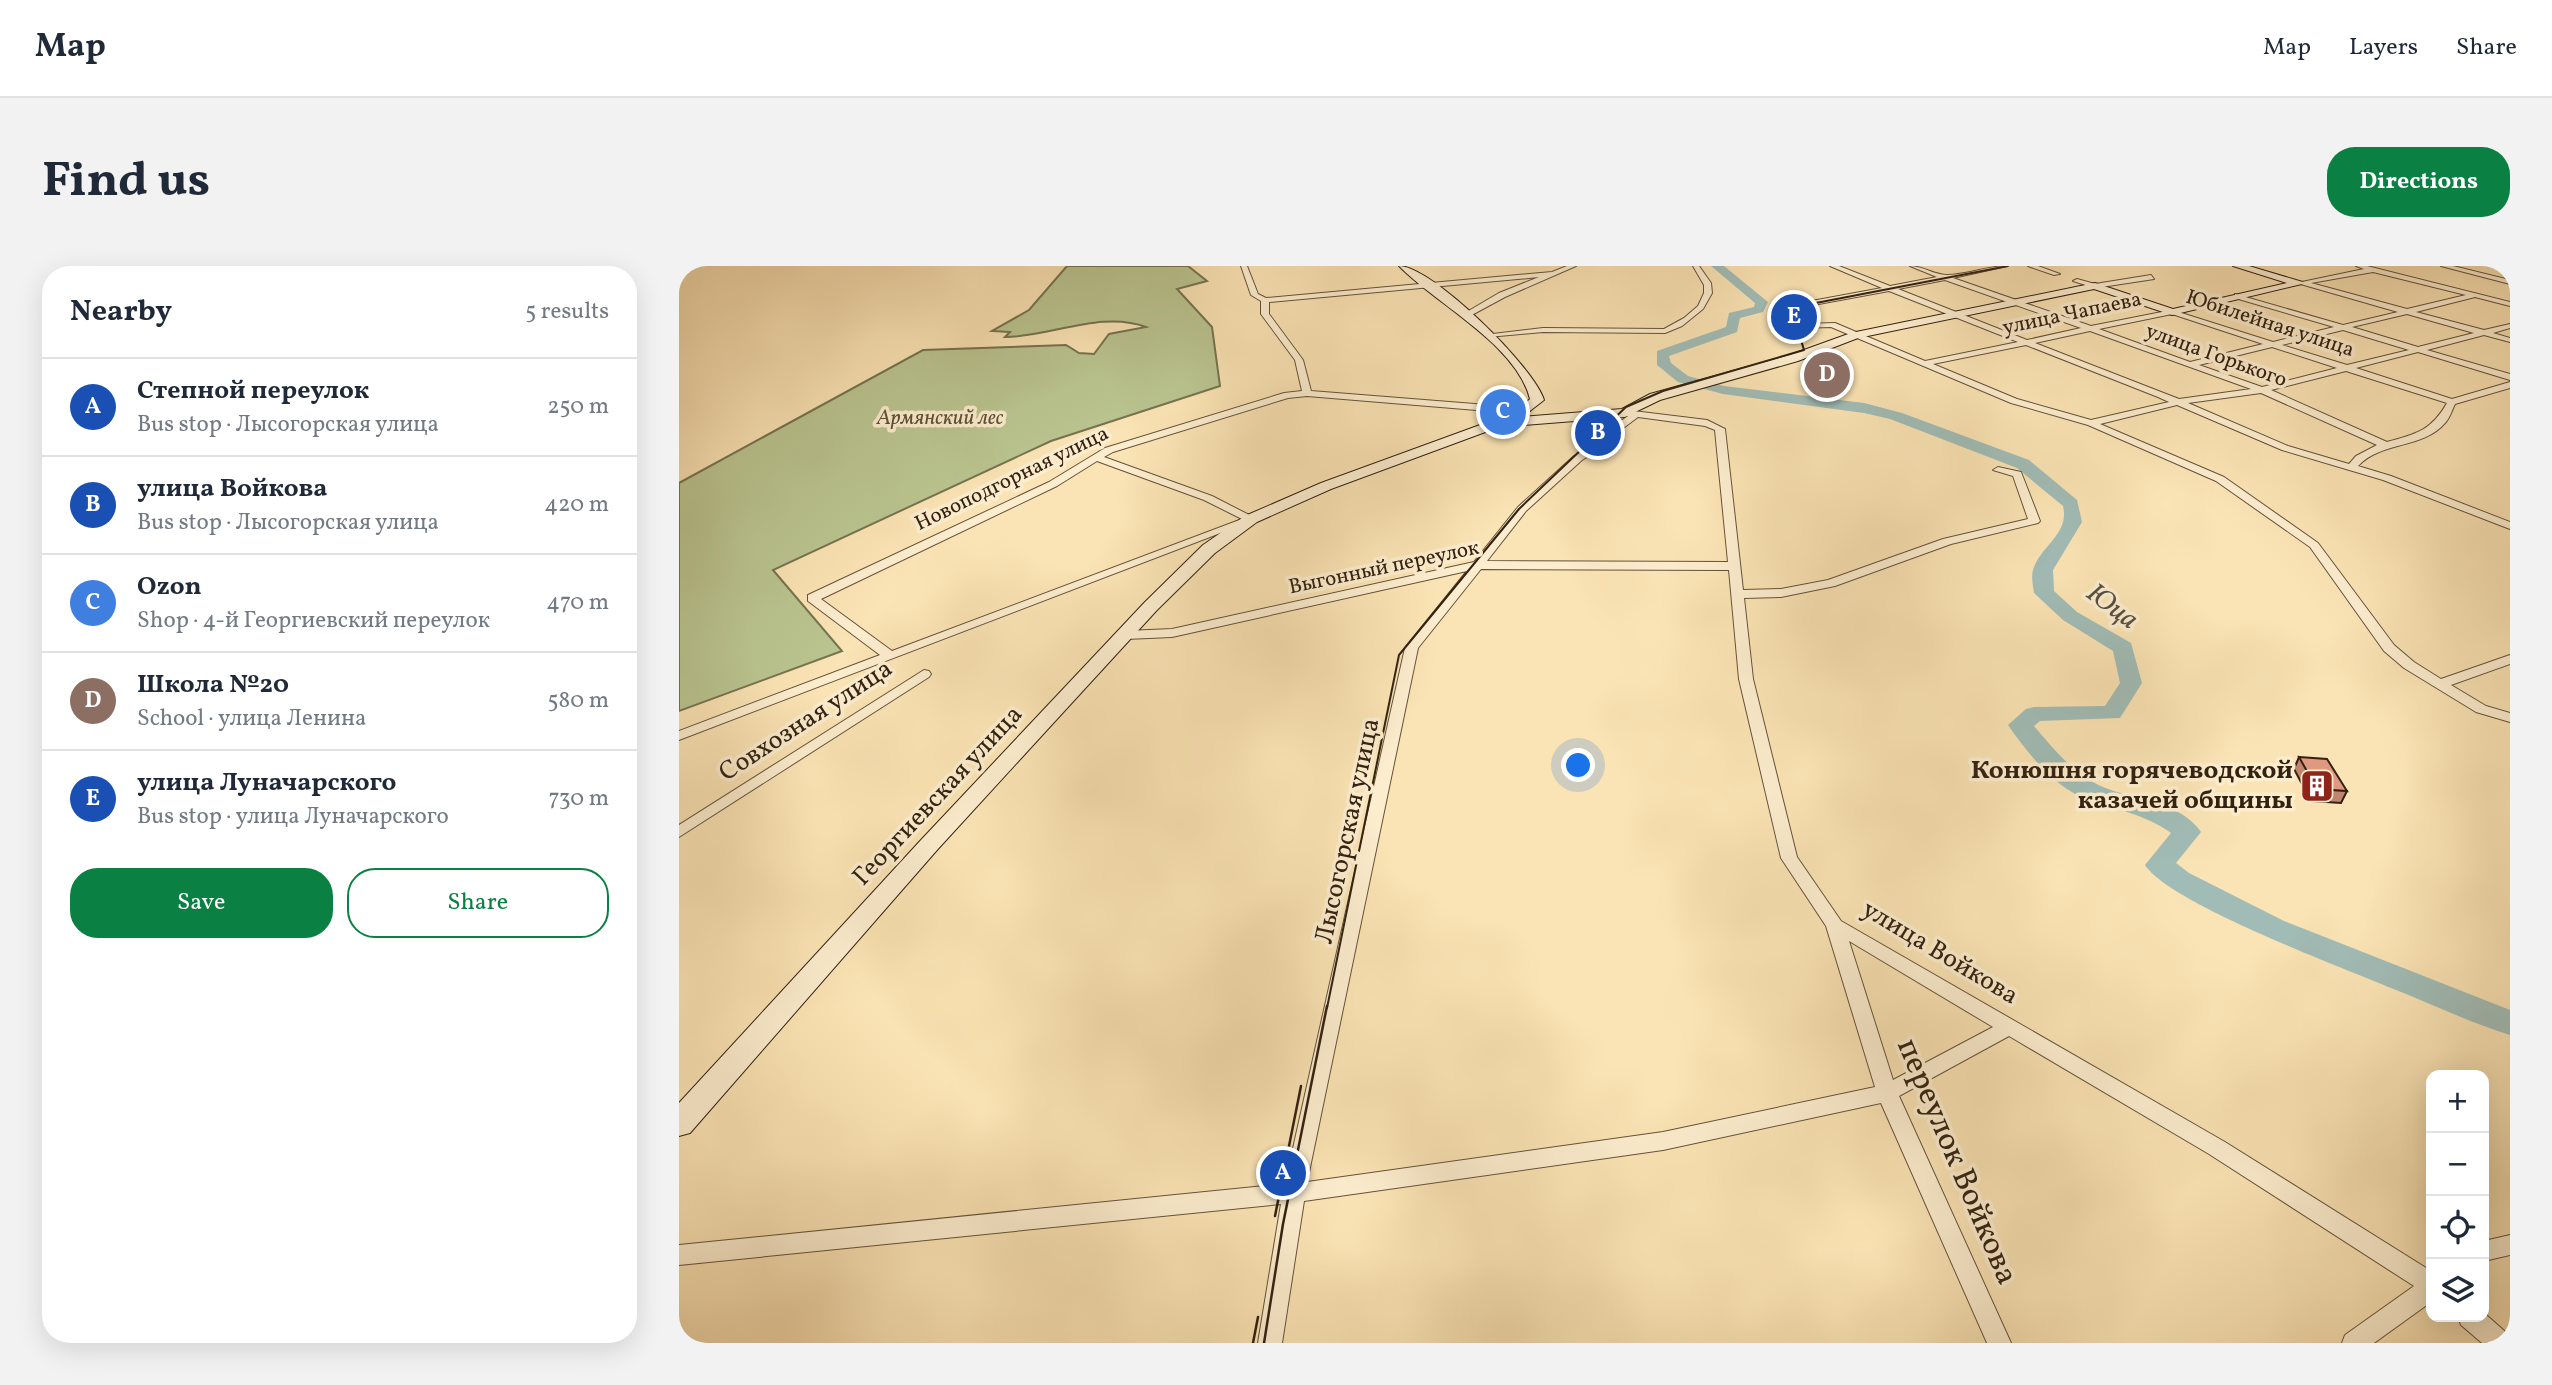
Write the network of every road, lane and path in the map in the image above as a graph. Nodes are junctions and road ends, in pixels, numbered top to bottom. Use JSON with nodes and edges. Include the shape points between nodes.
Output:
{"nodes":[{"id":1,"x":1244,"y":266,"type":"edge"},
{"id":2,"x":1404,"y":266,"type":"edge"},
{"id":3,"x":1573,"y":266,"type":"edge"},
{"id":4,"x":1696,"y":266,"type":"edge"},
{"id":5,"x":1833,"y":266,"type":"edge"},
{"id":6,"x":1913,"y":266,"type":"edge"},
{"id":7,"x":2004,"y":266,"type":"edge"},
{"id":8,"x":2031,"y":266,"type":"edge"},
{"id":9,"x":2238,"y":266,"type":"edge"},
{"id":10,"x":2359,"y":266,"type":"edge"},
{"id":11,"x":2390,"y":266,"type":"edge"},
{"id":12,"x":2444,"y":266,"type":"edge"},
{"id":13,"x":2373,"y":270,"type":"junction"},
{"id":14,"x":1552,"y":274,"type":"junction"},
{"id":15,"x":2056,"y":274,"type":"dead end"},
{"id":16,"x":2151,"y":276,"type":"dead end"},
{"id":17,"x":1944,"y":277,"type":"junction"},
{"id":18,"x":2077,"y":281,"type":"dead end"},
{"id":19,"x":2510,"y":282,"type":"edge"},
{"id":20,"x":2301,"y":284,"type":"junction"},
{"id":21,"x":2095,"y":286,"type":"junction"},
{"id":22,"x":1434,"y":287,"type":"junction"},
{"id":23,"x":1888,"y":287,"type":"junction"},
{"id":24,"x":2238,"y":296,"type":"junction"},
{"id":25,"x":2472,"y":296,"type":"junction"},
{"id":26,"x":1265,"y":300,"type":"junction"},
{"id":27,"x":2013,"y":302,"type":"junction"},
{"id":28,"x":2510,"y":304,"type":"edge"},
{"id":29,"x":2407,"y":311,"type":"junction"},
{"id":30,"x":2172,"y":312,"type":"junction"},
{"id":31,"x":1956,"y":313,"type":"junction"},
{"id":32,"x":1468,"y":315,"type":"junction"},
{"id":33,"x":2510,"y":326,"type":"edge"},
{"id":34,"x":2342,"y":328,"type":"junction"},
{"id":35,"x":2090,"y":330,"type":"junction"},
{"id":36,"x":2482,"y":332,"type":"junction"},
{"id":37,"x":1488,"y":335,"type":"junction"},
{"id":38,"x":1855,"y":335,"type":"junction"},
{"id":39,"x":2510,"y":340,"type":"edge"},
{"id":40,"x":2030,"y":343,"type":"junction"},
{"id":41,"x":2271,"y":345,"type":"junction"},
{"id":42,"x":2419,"y":351,"type":"junction"},
{"id":43,"x":1926,"y":363,"type":"junction"},
{"id":44,"x":2187,"y":365,"type":"junction"},
{"id":45,"x":2347,"y":369,"type":"junction"},
{"id":46,"x":2510,"y":377,"type":"edge"},
{"id":47,"x":2510,"y":385,"type":"edge"},
{"id":48,"x":2262,"y":390,"type":"junction"},
{"id":49,"x":1307,"y":393,"type":"junction"},
{"id":50,"x":2179,"y":402,"type":"junction"},
{"id":51,"x":2452,"y":402,"type":"junction"},
{"id":52,"x":1525,"y":411,"type":"junction"},
{"id":53,"x":1630,"y":415,"type":"junction"},
{"id":54,"x":1546,"y":417,"type":"junction"},
{"id":55,"x":2091,"y":423,"type":"junction"},
{"id":56,"x":1496,"y":425,"type":"junction"},
{"id":57,"x":2385,"y":445,"type":"junction"},
{"id":58,"x":1097,"y":458,"type":"junction"},
{"id":59,"x":2351,"y":467,"type":"junction"},
{"id":60,"x":1998,"y":470,"type":"dead end"},
{"id":61,"x":1251,"y":519,"type":"junction"},
{"id":62,"x":2510,"y":526,"type":"edge"},
{"id":63,"x":1478,"y":565,"type":"junction"},
{"id":64,"x":1736,"y":566,"type":"junction"},
{"id":65,"x":1738,"y":594,"type":"junction"},
{"id":66,"x":1126,"y":635,"type":"junction"},
{"id":67,"x":890,"y":656,"type":"junction"},
{"id":68,"x":2510,"y":659,"type":"edge"},
{"id":69,"x":924,"y":674,"type":"dead end"},
{"id":70,"x":2439,"y":684,"type":"junction"},
{"id":71,"x":2510,"y":718,"type":"edge"},
{"id":72,"x":679,"y":736,"type":"edge"},
{"id":73,"x":679,"y":832,"type":"edge"},
{"id":74,"x":1835,"y":925,"type":"junction"},
{"id":75,"x":2007,"y":1028,"type":"junction"},
{"id":76,"x":1887,"y":1093,"type":"junction"},
{"id":77,"x":679,"y":1124,"type":"edge"},
{"id":78,"x":1294,"y":1194,"type":"junction"},
{"id":79,"x":2510,"y":1245,"type":"edge"},
{"id":80,"x":2489,"y":1250,"type":"edge"},
{"id":81,"x":679,"y":1255,"type":"edge"},
{"id":82,"x":2426,"y":1283,"type":"edge"},
{"id":83,"x":2426,"y":1290,"type":"edge"},
{"id":84,"x":2476,"y":1322,"type":"edge"},
{"id":85,"x":1270,"y":1343,"type":"edge"},
{"id":86,"x":1999,"y":1343,"type":"edge"},
{"id":87,"x":2354,"y":1343,"type":"edge"},
{"id":88,"x":2500,"y":1343,"type":"edge"}],
"edges":[{"from":1,"to":26,"type":"street","via":[[1255,295]]},
{"from":2,"to":22,"type":"main road"},
{"from":3,"to":14,"type":"street"},
{"from":4,"to":37,"type":"street","via":[[1708,285],[1706,301],[1679,327]]},
{"from":5,"to":23,"type":"street"},
{"from":6,"to":17,"type":"street","name":"улица Горького"},
{"from":7,"to":17,"type":"street"},
{"from":8,"to":15,"type":"street"},
{"from":9,"to":20,"type":"main road"},
{"from":10,"to":13,"type":"street"},
{"from":11,"to":13,"type":"street","name":"улица Чапаева"},
{"from":12,"to":19,"type":"street"},
{"from":13,"to":20,"type":"street","name":"улица Чапаева"},
{"from":13,"to":25,"type":"street"},
{"from":14,"to":22,"type":"street"},
{"from":14,"to":32,"type":"street"},
{"from":16,"to":21,"type":"street"},
{"from":17,"to":23,"type":"street"},
{"from":17,"to":27,"type":"street","name":"улица Горького"},
{"from":18,"to":21,"type":"street","name":"Юбилейная улица"},
{"from":20,"to":24,"type":"main road","name":"улица Чапаева"},
{"from":20,"to":29,"type":"street"},
{"from":21,"to":27,"type":"main road"},
{"from":21,"to":30,"type":"main road","name":"Юбилейная улица"},
{"from":22,"to":26,"type":"street"},
{"from":22,"to":32,"type":"main road"},
{"from":23,"to":31,"type":"street"},
{"from":23,"to":38,"type":"street","via":[[1793,307],[1800,326],[1825,324]]},
{"from":24,"to":30,"type":"main road","name":"улица Чапаева"},
{"from":24,"to":34,"type":"street"},
{"from":25,"to":28,"type":"street"},
{"from":25,"to":29,"type":"street"},
{"from":26,"to":49,"type":"street","via":[[1265,314],[1299,360]]},
{"from":27,"to":31,"type":"main road"},
{"from":27,"to":35,"type":"street","name":"улица Горького"},
{"from":29,"to":34,"type":"street"},
{"from":29,"to":36,"type":"street"},
{"from":30,"to":35,"type":"street","name":"улица Чапаева"},
{"from":30,"to":41,"type":"street","name":"Юбилейная улица"},
{"from":31,"to":38,"type":"main road"},
{"from":31,"to":40,"type":"street"},
{"from":32,"to":37,"type":"main road"},
{"from":33,"to":36,"type":"street"},
{"from":34,"to":41,"type":"street"},
{"from":34,"to":42,"type":"street"},
{"from":35,"to":40,"type":"street","name":"улица Чапаева"},
{"from":35,"to":44,"type":"street","name":"улица Горького"},
{"from":36,"to":39,"type":"street"},
{"from":36,"to":42,"type":"street"},
{"from":37,"to":52,"type":"main road","via":[[1538,394],[1538,400]]},
{"from":38,"to":43,"type":"street"},
{"from":38,"to":53,"type":"main road","via":[[1794,358],[1679,389],[1633,407]]},
{"from":40,"to":43,"type":"street","name":"улица Чапаева"},
{"from":40,"to":50,"type":"street"},
{"from":41,"to":44,"type":"street"},
{"from":41,"to":45,"type":"street","name":"Юбилейная улица"},
{"from":42,"to":45,"type":"street"},
{"from":42,"to":46,"type":"street"},
{"from":43,"to":55,"type":"street","via":[[2014,401]]},
{"from":44,"to":48,"type":"street","name":"улица Горького"},
{"from":45,"to":48,"type":"street"},
{"from":45,"to":51,"type":"street","name":"Юбилейная улица"},
{"from":47,"to":51,"type":"street"},
{"from":48,"to":50,"type":"street"},
{"from":48,"to":57,"type":"street","name":"улица Горького"},
{"from":49,"to":52,"type":"street","name":"Новоподгорная улица"},
{"from":49,"to":58,"type":"street","name":"Новоподгорная улица","via":[[1147,438]]},
{"from":50,"to":55,"type":"street"},
{"from":50,"to":59,"type":"street","via":[[2312,459]]},
{"from":51,"to":57,"type":"street","via":[[2441,422],[2425,433]]},
{"from":52,"to":54,"type":"main road"},
{"from":52,"to":56,"type":"main road","name":"Георгиевская улица"},
{"from":53,"to":54,"type":"main road"},
{"from":53,"to":63,"type":"street","name":"Лысогорская улица","via":[[1607,441],[1578,458],[1522,509]]},
{"from":53,"to":64,"type":"street","name":"улица Войкова","via":[[1707,423],[1720,429]]},
{"from":54,"to":56,"type":"main road"},
{"from":55,"to":70,"type":"street","via":[[2220,479],[2314,545],[2389,648]]},
{"from":56,"to":61,"type":"main road","name":"Георгиевская улица","via":[[1326,486]]},
{"from":57,"to":59,"type":"street"},
{"from":58,"to":61,"type":"street","via":[[1208,498]]},
{"from":58,"to":67,"type":"street","name":"Новоподгорная улица","via":[[1053,484],[812,598]]},
{"from":59,"to":62,"type":"street"},
{"from":60,"to":65,"type":"street","via":[[2017,474],[2034,521],[1947,541],[1831,583],[1781,593]]},
{"from":61,"to":66,"type":"main road","name":"Георгиевская улица","via":[[1209,549]]},
{"from":61,"to":67,"type":"street","name":"Георгиевская улица"},
{"from":63,"to":64,"type":"street","name":"Выгонный переулок"},
{"from":63,"to":66,"type":"street","name":"Выгонный переулок","via":[[1172,633]]},
{"from":63,"to":78,"type":"street","name":"Лысогорская улица","via":[[1412,648]]},
{"from":64,"to":65,"type":"street","name":"улица Войкова"},
{"from":65,"to":74,"type":"street","name":"улица Войкова","via":[[1746,679],[1789,858]]},
{"from":66,"to":77,"type":"main road","name":"Георгиевская улица","via":[[929,845]]},
{"from":67,"to":72,"type":"street","name":"Георгиевская улица"},
{"from":68,"to":70,"type":"street"},
{"from":69,"to":73,"type":"street","name":"Совхозная улица"},
{"from":70,"to":71,"type":"street","via":[[2481,709]]},
{"from":74,"to":75,"type":"street","name":"улица Войкова"},
{"from":74,"to":76,"type":"street","name":"переулок Войкова"},
{"from":75,"to":76,"type":"street"},
{"from":75,"to":82,"type":"street","name":"улица Войкова","via":[[2217,1148]]},
{"from":76,"to":78,"type":"street","via":[[1663,1141]]},
{"from":76,"to":86,"type":"street","name":"переулок Войкова"},
{"from":78,"to":81,"type":"street"},
{"from":78,"to":85,"type":"street","name":"Лысогорская улица"},
{"from":79,"to":80,"type":"street"},
{"from":83,"to":87,"type":"street"},
{"from":84,"to":88,"type":"street"}]}
